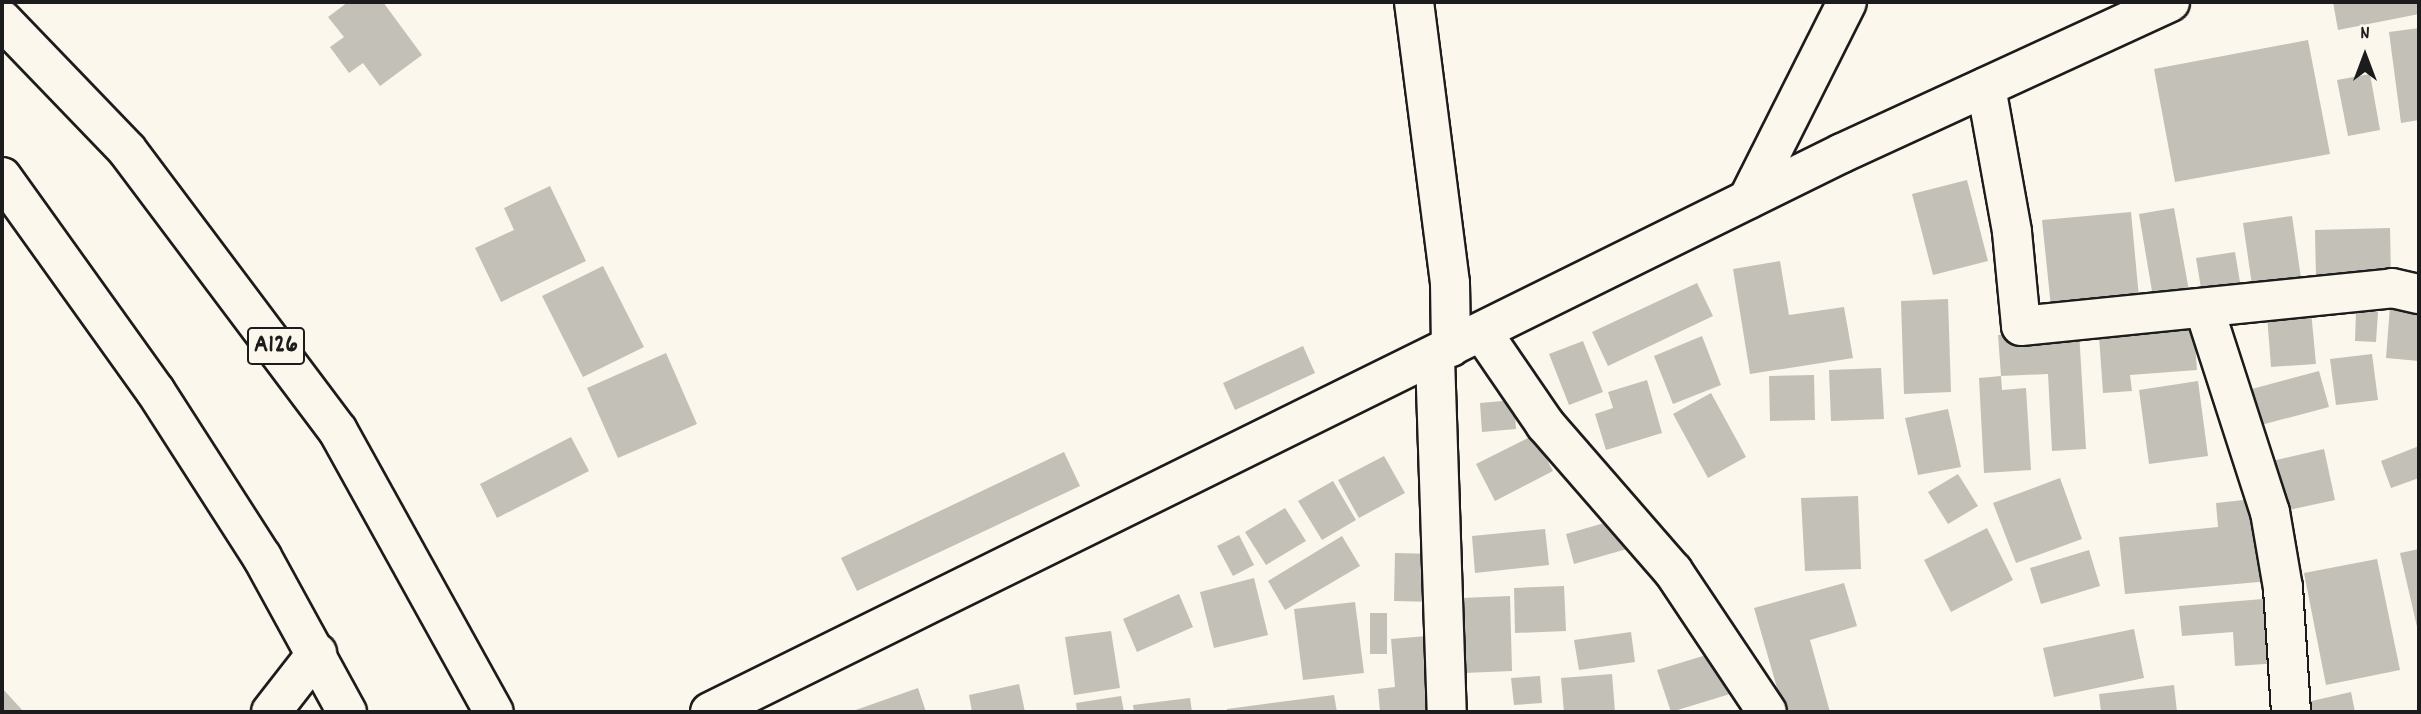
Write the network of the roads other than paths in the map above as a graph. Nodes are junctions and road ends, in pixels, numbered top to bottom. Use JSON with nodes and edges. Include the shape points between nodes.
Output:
{"nodes":[{"id":1,"x":1414,"y":2,"type":"edge"},
{"id":2,"x":1847,"y":2,"type":"edge"},
{"id":3,"x":2170,"y":2,"type":"edge"},
{"id":4,"x":2,"y":19,"type":"edge"},
{"id":5,"x":1986,"y":87,"type":"junction"},
{"id":6,"x":2,"y":177,"type":"edge"},
{"id":7,"x":1748,"y":199,"type":"junction"},
{"id":8,"x":2419,"y":294,"type":"edge"},
{"id":9,"x":2204,"y":308,"type":"junction"},
{"id":10,"x":1456,"y":346,"type":"junction"},
{"id":11,"x":317,"y":653,"type":"junction"},
{"id":12,"x":271,"y":712,"type":"edge"},
{"id":13,"x":347,"y":712,"type":"edge"},
{"id":14,"x":494,"y":712,"type":"edge"},
{"id":15,"x":710,"y":712,"type":"edge"},
{"id":16,"x":1447,"y":712,"type":"edge"},
{"id":17,"x":1767,"y":712,"type":"edge"},
{"id":18,"x":2291,"y":712,"type":"edge"}],
"edges":[{"from":1,"to":10,"type":"main road"},
{"from":2,"to":7,"type":"main road"},
{"from":3,"to":5,"type":"main road"},
{"from":4,"to":14,"type":"main road","number":"A126","via":[[127,150],[338,431]]},
{"from":5,"to":7,"type":"main road"},
{"from":5,"to":9,"type":"main road","via":[[2012,232],[2021,326]]},
{"from":6,"to":11,"type":"main road","via":[[156,392]]},
{"from":7,"to":10,"type":"main road"},
{"from":8,"to":9,"type":"main road","via":[[2392,288]]},
{"from":9,"to":18,"type":"main road","via":[[2270,512],[2283,588]]},
{"from":10,"to":15,"type":"main road"},
{"from":10,"to":16,"type":"main road"},
{"from":10,"to":17,"type":"main road","via":[[1545,424],[1673,571]]},
{"from":11,"to":12,"type":"main road"},
{"from":11,"to":13,"type":"main road"}]}
